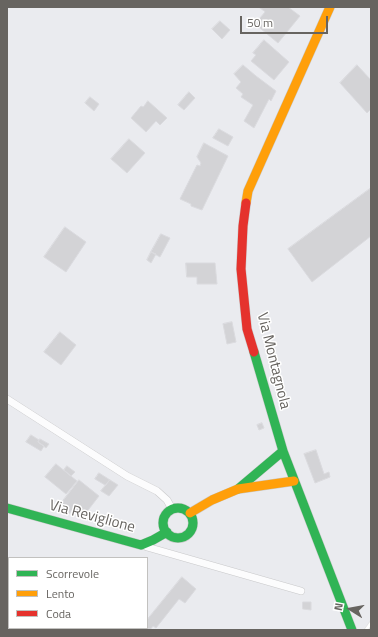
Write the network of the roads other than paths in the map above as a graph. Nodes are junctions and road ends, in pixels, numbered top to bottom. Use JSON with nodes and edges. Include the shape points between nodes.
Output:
{"nodes":[{"id":1,"x":330,"y":7,"type":"edge"},
{"id":2,"x":7,"y":399,"type":"edge"},
{"id":3,"x":283,"y":451,"type":"junction"},
{"id":4,"x":294,"y":480,"type":"junction"},
{"id":5,"x":238,"y":489,"type":"junction"},
{"id":6,"x":7,"y":508,"type":"edge"},
{"id":7,"x":172,"y":509,"type":"junction"},
{"id":8,"x":190,"y":513,"type":"junction"},
{"id":9,"x":166,"y":532,"type":"junction"},
{"id":10,"x":141,"y":545,"type":"junction"},
{"id":11,"x":301,"y":591,"type":"dead end"},
{"id":12,"x":351,"y":628,"type":"edge"}],
"edges":[{"from":1,"to":3,"type":"street","name":"Via Montagnola","via":[[248,191],[243,226],[241,268],[247,329]]},
{"from":2,"to":7,"type":"lane","via":[[126,476],[157,490]]},
{"from":3,"to":4,"type":"street","name":"Via Montagnola"},
{"from":3,"to":5,"type":"street"},
{"from":4,"to":5,"type":"street"},
{"from":4,"to":12,"type":"street","name":"Via Montagnola"},
{"from":5,"to":8,"type":"street"},
{"from":6,"to":10,"type":"street","name":"Via Reviglione"},
{"from":7,"to":8,"type":"street","via":[[180,508]]},
{"from":7,"to":9,"type":"street","via":[[164,519]]},
{"from":8,"to":9,"type":"street","via":[[193,527],[188,535],[179,538]]},
{"from":9,"to":10,"type":"street","name":"Via Reviglione"},
{"from":10,"to":11,"type":"lane"}]}
